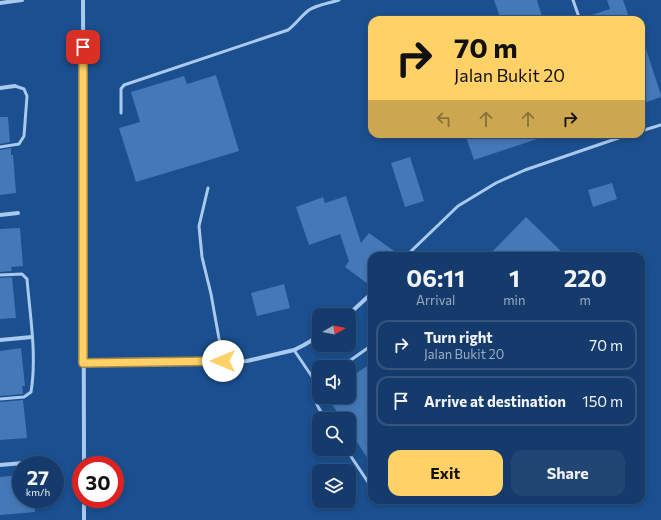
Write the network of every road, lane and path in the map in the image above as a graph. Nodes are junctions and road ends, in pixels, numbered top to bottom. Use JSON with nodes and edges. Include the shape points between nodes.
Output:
{"nodes":[{"id":1,"x":22,"y":0,"type":"edge"},
{"id":2,"x":83,"y":0,"type":"edge"},
{"id":3,"x":339,"y":0,"type":"edge"},
{"id":4,"x":574,"y":0,"type":"edge"},
{"id":5,"x":0,"y":3,"type":"edge"},
{"id":6,"x":579,"y":16,"type":"edge"},
{"id":7,"x":15,"y":86,"type":"joint"},
{"id":8,"x":0,"y":88,"type":"edge"},
{"id":9,"x":121,"y":113,"type":"dead end"},
{"id":10,"x":661,"y":125,"type":"edge"},
{"id":11,"x":645,"y":130,"type":"edge"},
{"id":12,"x":613,"y":138,"type":"edge"},
{"id":13,"x":0,"y":147,"type":"edge"},
{"id":14,"x":208,"y":188,"type":"dead end"},
{"id":15,"x":18,"y":213,"type":"dead end"},
{"id":16,"x":0,"y":214,"type":"edge"},
{"id":17,"x":410,"y":252,"type":"edge"},
{"id":18,"x":0,"y":276,"type":"edge"},
{"id":19,"x":368,"y":297,"type":"edge"},
{"id":20,"x":356,"y":308,"type":"edge"},
{"id":21,"x":32,"y":338,"type":"junction"},
{"id":22,"x":0,"y":340,"type":"edge"},
{"id":23,"x":312,"y":340,"type":"edge"},
{"id":24,"x":368,"y":348,"type":"edge"},
{"id":25,"x":294,"y":350,"type":"junction"},
{"id":26,"x":351,"y":360,"type":"edge"},
{"id":27,"x":223,"y":361,"type":"junction"},
{"id":28,"x":83,"y":363,"type":"junction"},
{"id":29,"x":312,"y":375,"type":"edge"},
{"id":30,"x":0,"y":399,"type":"edge"},
{"id":31,"x":84,"y":456,"type":"edge"},
{"id":32,"x":351,"y":456,"type":"edge"},
{"id":33,"x":12,"y":464,"type":"edge"},
{"id":34,"x":0,"y":465,"type":"edge"},
{"id":35,"x":368,"y":482,"type":"edge"},
{"id":36,"x":84,"y":508,"type":"edge"},
{"id":37,"x":84,"y":520,"type":"edge"}],
"edges":[{"from":1,"to":5,"type":"street"},
{"from":2,"to":28,"type":"street"},
{"from":3,"to":9,"type":"lane","via":[[308,10],[288,30],[124,85],[121,89]]},
{"from":4,"to":6,"type":"lane"},
{"from":7,"to":8,"type":"street"},
{"from":7,"to":13,"type":"lane","via":[[24,89],[28,96],[24,136],[19,144]]},
{"from":10,"to":11,"type":"lane"},
{"from":12,"to":17,"type":"lane","via":[[496,183],[458,206]]},
{"from":14,"to":27,"type":"lane","via":[[199,226],[202,257]]},
{"from":15,"to":16,"type":"street"},
{"from":18,"to":21,"type":"lane","via":[[22,274],[27,279]]},
{"from":19,"to":20,"type":"street"},
{"from":21,"to":22,"type":"street"},
{"from":21,"to":30,"type":"lane","via":[[31,392],[24,397]]},
{"from":23,"to":25,"type":"street"},
{"from":24,"to":26,"type":"lane"},
{"from":25,"to":27,"type":"street","via":[[247,361]]},
{"from":25,"to":29,"type":"lane"},
{"from":27,"to":28,"type":"street"},
{"from":28,"to":31,"type":"street"},
{"from":32,"to":35,"type":"lane"},
{"from":33,"to":34,"type":"street"},
{"from":36,"to":37,"type":"street"}]}
